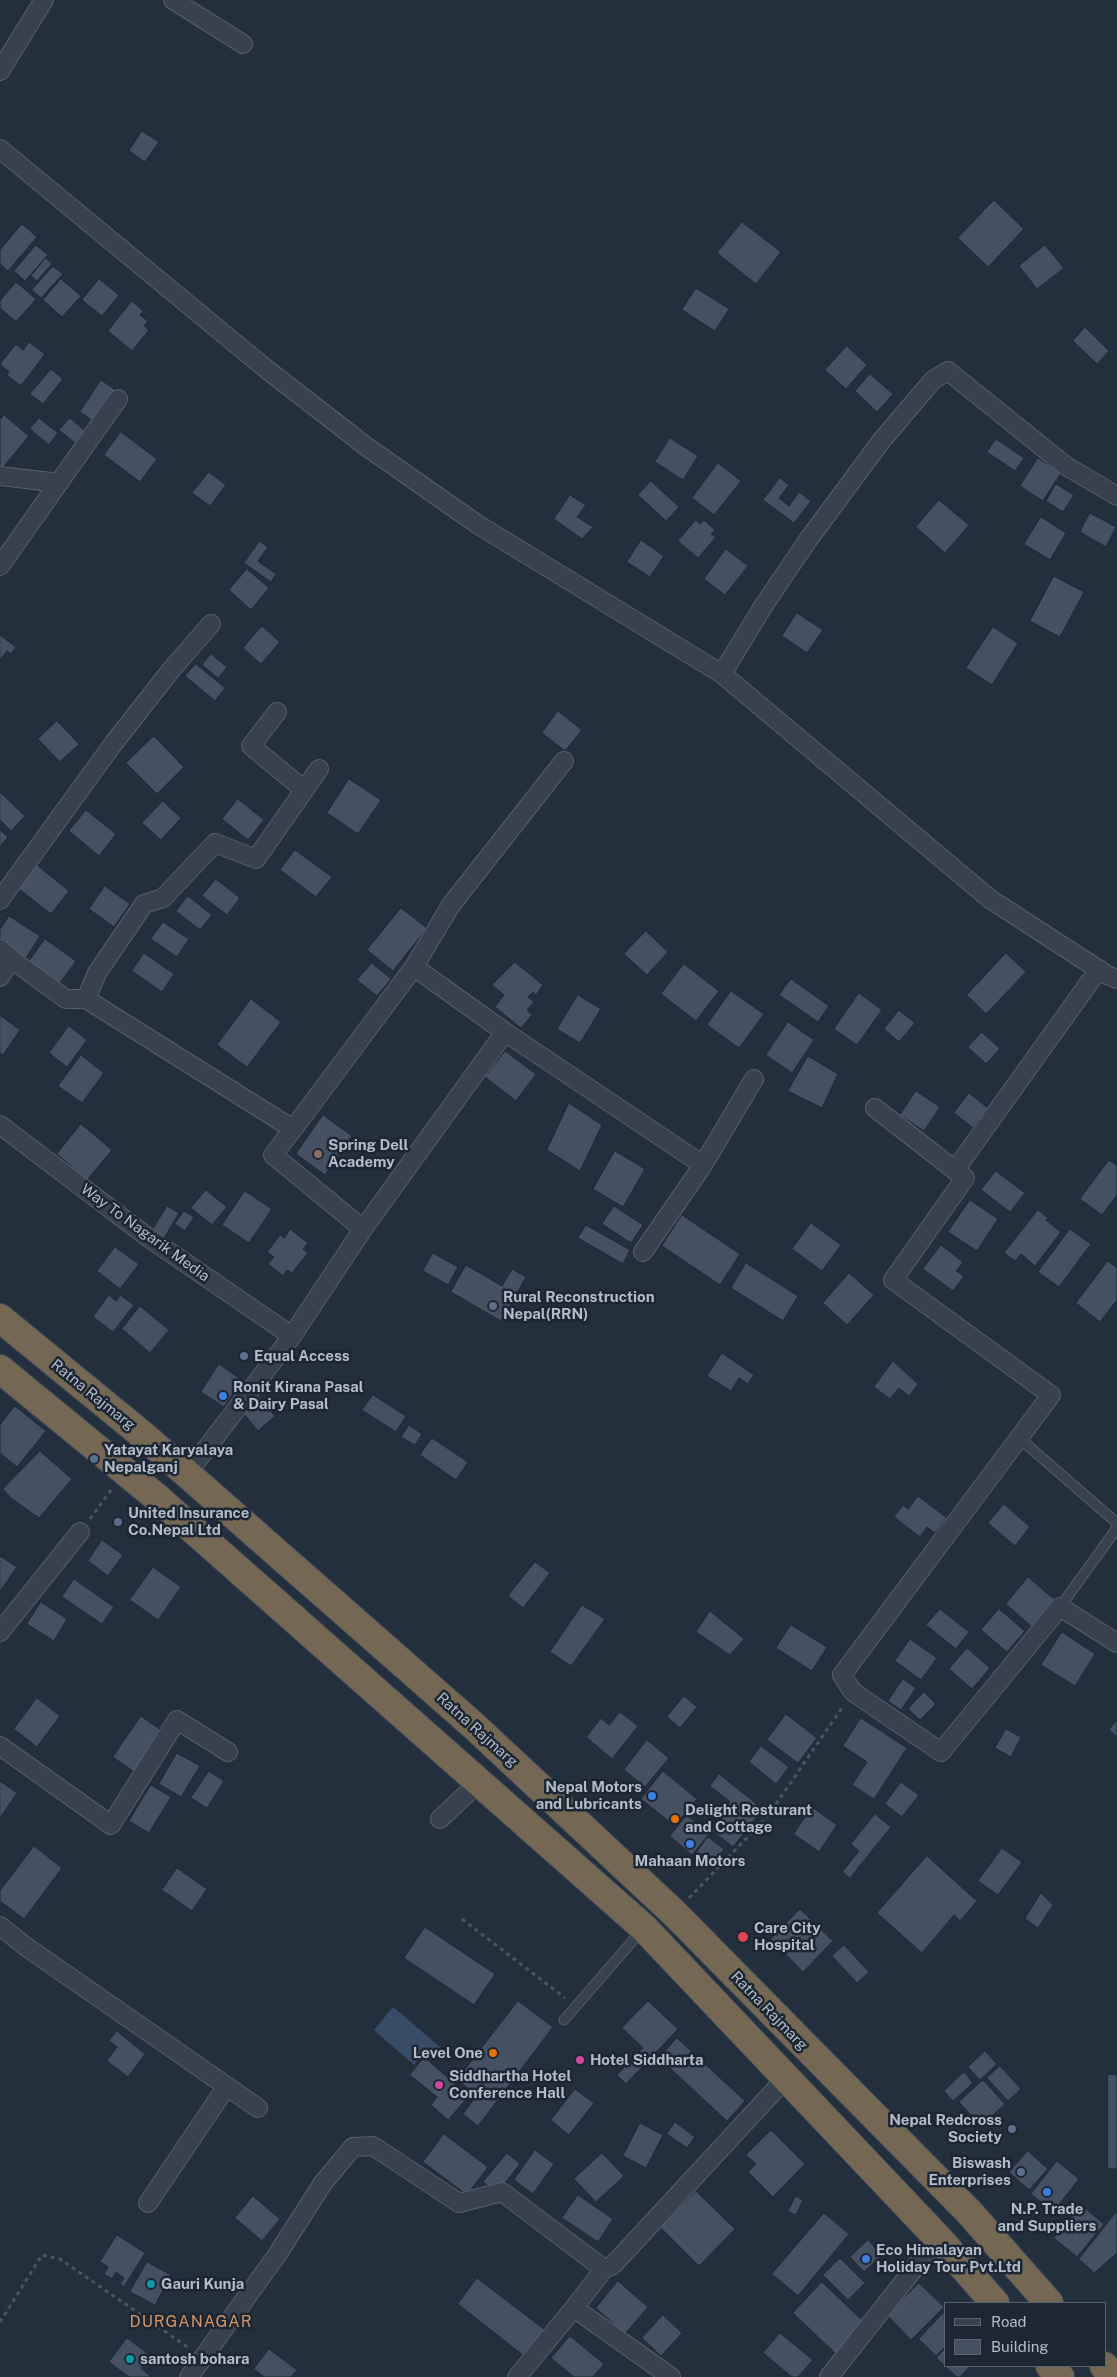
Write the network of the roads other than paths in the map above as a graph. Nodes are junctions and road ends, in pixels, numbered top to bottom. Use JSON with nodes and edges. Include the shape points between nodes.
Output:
{"nodes":[{"id":1,"x":44,"y":0,"type":"edge"},
{"id":2,"x":173,"y":0,"type":"edge"},
{"id":3,"x":243,"y":44,"type":"dead end"},
{"id":4,"x":0,"y":71,"type":"edge"},
{"id":5,"x":0,"y":149,"type":"edge"},
{"id":6,"x":118,"y":399,"type":"dead end"},
{"id":7,"x":0,"y":476,"type":"edge"},
{"id":8,"x":59,"y":483,"type":"junction"},
{"id":9,"x":1117,"y":496,"type":"edge"},
{"id":10,"x":0,"y":566,"type":"edge"},
{"id":11,"x":211,"y":624,"type":"dead end"},
{"id":12,"x":722,"y":674,"type":"junction"},
{"id":13,"x":277,"y":712,"type":"dead end"},
{"id":14,"x":564,"y":761,"type":"dead end"},
{"id":15,"x":319,"y":769,"type":"dead end"},
{"id":16,"x":303,"y":789,"type":"junction"},
{"id":17,"x":0,"y":900,"type":"edge"},
{"id":18,"x":5,"y":954,"type":"edge"},
{"id":19,"x":414,"y":967,"type":"junction"},
{"id":20,"x":1099,"y":969,"type":"junction"},
{"id":21,"x":0,"y":977,"type":"edge"},
{"id":22,"x":1117,"y":979,"type":"edge"},
{"id":23,"x":86,"y":999,"type":"junction"},
{"id":24,"x":505,"y":1032,"type":"junction"},
{"id":25,"x":754,"y":1079,"type":"dead end"},
{"id":26,"x":875,"y":1108,"type":"dead end"},
{"id":27,"x":0,"y":1125,"type":"edge"},
{"id":28,"x":293,"y":1128,"type":"junction"},
{"id":29,"x":703,"y":1165,"type":"junction"},
{"id":30,"x":955,"y":1170,"type":"junction"},
{"id":31,"x":363,"y":1229,"type":"junction"},
{"id":32,"x":643,"y":1252,"type":"dead end"},
{"id":33,"x":0,"y":1318,"type":"edge"},
{"id":34,"x":292,"y":1336,"type":"junction"},
{"id":35,"x":0,"y":1369,"type":"edge"},
{"id":36,"x":1019,"y":1438,"type":"junction"},
{"id":37,"x":187,"y":1474,"type":"junction"},
{"id":38,"x":1117,"y":1523,"type":"edge"},
{"id":39,"x":1117,"y":1528,"type":"edge"},
{"id":40,"x":80,"y":1532,"type":"road end"},
{"id":41,"x":1060,"y":1607,"type":"junction"},
{"id":42,"x":0,"y":1632,"type":"edge"},
{"id":43,"x":1117,"y":1643,"type":"edge"},
{"id":44,"x":0,"y":1746,"type":"edge"},
{"id":45,"x":228,"y":1752,"type":"dead end"},
{"id":46,"x":478,"y":1783,"type":"junction"},
{"id":47,"x":440,"y":1819,"type":"dead end"},
{"id":48,"x":0,"y":1926,"type":"edge"},
{"id":49,"x":644,"y":1928,"type":"junction"},
{"id":50,"x":564,"y":2020,"type":"dead end"},
{"id":51,"x":786,"y":2078,"type":"junction"},
{"id":52,"x":227,"y":2086,"type":"junction"},
{"id":53,"x":258,"y":2108,"type":"dead end"},
{"id":54,"x":148,"y":2204,"type":"dead end"},
{"id":55,"x":938,"y":2238,"type":"junction"},
{"id":56,"x":604,"y":2269,"type":"junction"},
{"id":57,"x":994,"y":2302,"type":"edge"},
{"id":58,"x":1048,"y":2302,"type":"edge"},
{"id":59,"x":574,"y":2308,"type":"junction"},
{"id":60,"x":1051,"y":2367,"type":"edge"},
{"id":61,"x":1105,"y":2367,"type":"edge"},
{"id":62,"x":189,"y":2377,"type":"edge"},
{"id":63,"x":517,"y":2377,"type":"edge"},
{"id":64,"x":671,"y":2377,"type":"edge"},
{"id":65,"x":829,"y":2377,"type":"edge"},
{"id":66,"x":1060,"y":2377,"type":"edge"},
{"id":67,"x":1114,"y":2377,"type":"edge"}],
"edges":[{"from":1,"to":4,"type":"street"},
{"from":2,"to":3,"type":"street"},
{"from":5,"to":12,"type":"street","via":[[265,368],[367,447],[478,524]]},
{"from":6,"to":8,"type":"street"},
{"from":7,"to":8,"type":"street"},
{"from":8,"to":10,"type":"street"},
{"from":9,"to":12,"type":"street","via":[[1066,466],[948,371],[933,380],[882,440],[808,540]]},
{"from":11,"to":17,"type":"street","via":[[113,744]]},
{"from":12,"to":20,"type":"street","via":[[990,899]]},
{"from":13,"to":16,"type":"street","via":[[251,746]]},
{"from":14,"to":19,"type":"street","via":[[451,905]]},
{"from":15,"to":16,"type":"street"},
{"from":16,"to":23,"type":"street","via":[[256,858],[215,843],[163,898],[144,904],[97,972]]},
{"from":18,"to":21,"type":"street"},
{"from":18,"to":23,"type":"street","via":[[66,999]]},
{"from":19,"to":24,"type":"street"},
{"from":19,"to":28,"type":"street"},
{"from":20,"to":22,"type":"street"},
{"from":20,"to":30,"type":"street"},
{"from":23,"to":28,"type":"street"},
{"from":24,"to":29,"type":"street"},
{"from":24,"to":31,"type":"street"},
{"from":25,"to":29,"type":"street"},
{"from":26,"to":30,"type":"street"},
{"from":27,"to":34,"type":"street","name":"Way To Nagarik Media","via":[[149,1238]]},
{"from":28,"to":31,"type":"street","via":[[273,1155]]},
{"from":29,"to":32,"type":"street"},
{"from":30,"to":36,"type":"street","via":[[965,1178],[892,1280],[1051,1395]]},
{"from":31,"to":34,"type":"street"},
{"from":33,"to":37,"type":"highway","name":"Ratna Rajmarg"},
{"from":34,"to":37,"type":"street"},
{"from":35,"to":46,"type":"highway","via":[[125,1471]]},
{"from":36,"to":38,"type":"lane"},
{"from":36,"to":41,"type":"street","via":[[842,1675],[854,1692],[941,1752]]},
{"from":37,"to":58,"type":"highway","name":"Ratna Rajmarg","via":[[474,1726],[674,1913],[969,2212]]},
{"from":39,"to":41,"type":"lane"},
{"from":40,"to":42,"type":"street"},
{"from":41,"to":43,"type":"street"},
{"from":44,"to":45,"type":"street","via":[[110,1824],[177,1720]]},
{"from":46,"to":47,"type":"street"},
{"from":46,"to":49,"type":"highway"},
{"from":48,"to":52,"type":"street"},
{"from":49,"to":50,"type":"lane"},
{"from":49,"to":51,"type":"highway"},
{"from":51,"to":55,"type":"highway"},
{"from":51,"to":56,"type":"street","via":[[613,2264]]},
{"from":52,"to":53,"type":"street"},
{"from":52,"to":54,"type":"street"},
{"from":55,"to":57,"type":"highway"},
{"from":55,"to":65,"type":"street"},
{"from":56,"to":59,"type":"street"},
{"from":56,"to":62,"type":"street","via":[[502,2192],[459,2203],[373,2146],[353,2147],[323,2183],[277,2255]]},
{"from":59,"to":63,"type":"street"},
{"from":59,"to":64,"type":"street"},
{"from":60,"to":66,"type":"highway"},
{"from":61,"to":67,"type":"highway"}]}
